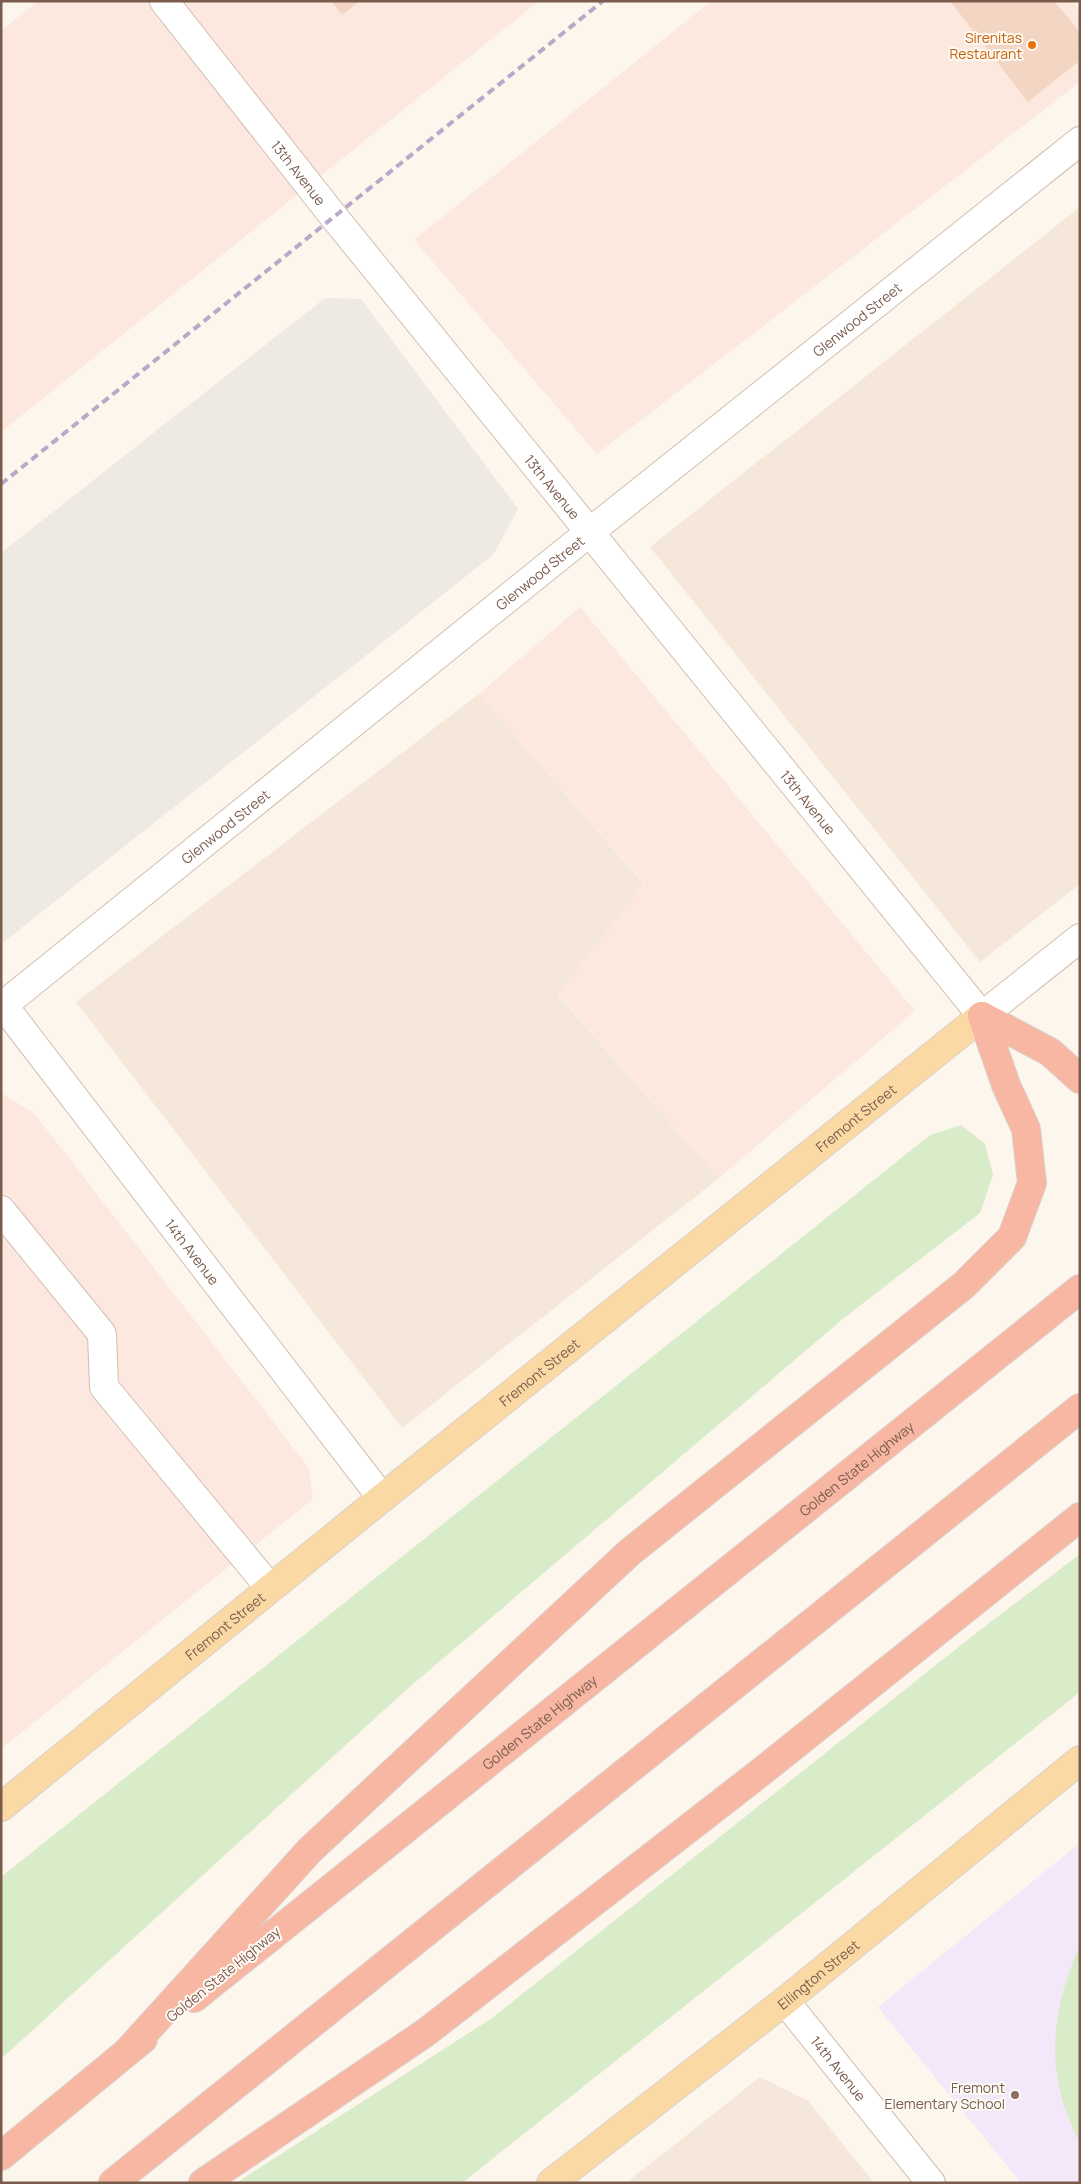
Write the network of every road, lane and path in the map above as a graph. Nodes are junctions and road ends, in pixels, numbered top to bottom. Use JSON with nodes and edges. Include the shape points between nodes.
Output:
{"nodes":[{"id":1,"x":164,"y":1,"type":"edge"},
{"id":2,"x":1080,"y":141,"type":"edge"},
{"id":3,"x":591,"y":531,"type":"junction"},
{"id":4,"x":1080,"y":938,"type":"edge"},
{"id":5,"x":2,"y":1006,"type":"edge"},
{"id":6,"x":982,"y":1016,"type":"junction"},
{"id":7,"x":1080,"y":1079,"type":"edge"},
{"id":8,"x":1,"y":1210,"type":"edge"},
{"id":9,"x":1080,"y":1289,"type":"edge"},
{"id":10,"x":1080,"y":1408,"type":"edge"},
{"id":11,"x":382,"y":1498,"type":"junction"},
{"id":12,"x":1080,"y":1518,"type":"edge"},
{"id":13,"x":270,"y":1588,"type":"junction"},
{"id":14,"x":1080,"y":1760,"type":"edge"},
{"id":15,"x":1,"y":1807,"type":"edge"},
{"id":16,"x":785,"y":2001,"type":"junction"},
{"id":17,"x":128,"y":2051,"type":"junction"},
{"id":18,"x":1,"y":2156,"type":"edge"},
{"id":19,"x":113,"y":2183,"type":"edge"},
{"id":20,"x":203,"y":2183,"type":"edge"},
{"id":21,"x":552,"y":2183,"type":"edge"},
{"id":22,"x":931,"y":2183,"type":"edge"}],
"edges":[{"from":1,"to":3,"type":"street","name":"13th Avenue","via":[[334,217]]},
{"from":2,"to":3,"type":"street","name":"Glenwood Street"},
{"from":3,"to":5,"type":"street","name":"Glenwood Street"},
{"from":3,"to":6,"type":"street","name":"13th Avenue"},
{"from":4,"to":6,"type":"street","name":"Fremont Street"},
{"from":5,"to":11,"type":"street","name":"14th Avenue"},
{"from":6,"to":7,"type":"highway","via":[[1050,1052]]},
{"from":6,"to":11,"type":"main road","name":"Fremont Street"},
{"from":6,"to":17,"type":"highway","via":[[1006,1085],[1026,1129],[1032,1182],[1012,1237],[964,1285],[630,1552],[310,1850]]},
{"from":8,"to":13,"type":"street","via":[[102,1334],[104,1387]]},
{"from":9,"to":17,"type":"highway","name":"Golden State Highway"},
{"from":10,"to":19,"type":"highway"},
{"from":11,"to":13,"type":"main road","name":"Fremont Street"},
{"from":12,"to":20,"type":"highway","via":[[762,1772],[425,2033]]},
{"from":13,"to":15,"type":"main road","name":"Fremont Street"},
{"from":14,"to":16,"type":"main road","name":"Ellington Street"},
{"from":16,"to":21,"type":"main road","name":"Ellington Street"},
{"from":16,"to":22,"type":"street","name":"14th Avenue"},
{"from":17,"to":18,"type":"highway","name":"Golden State Highway"}]}
